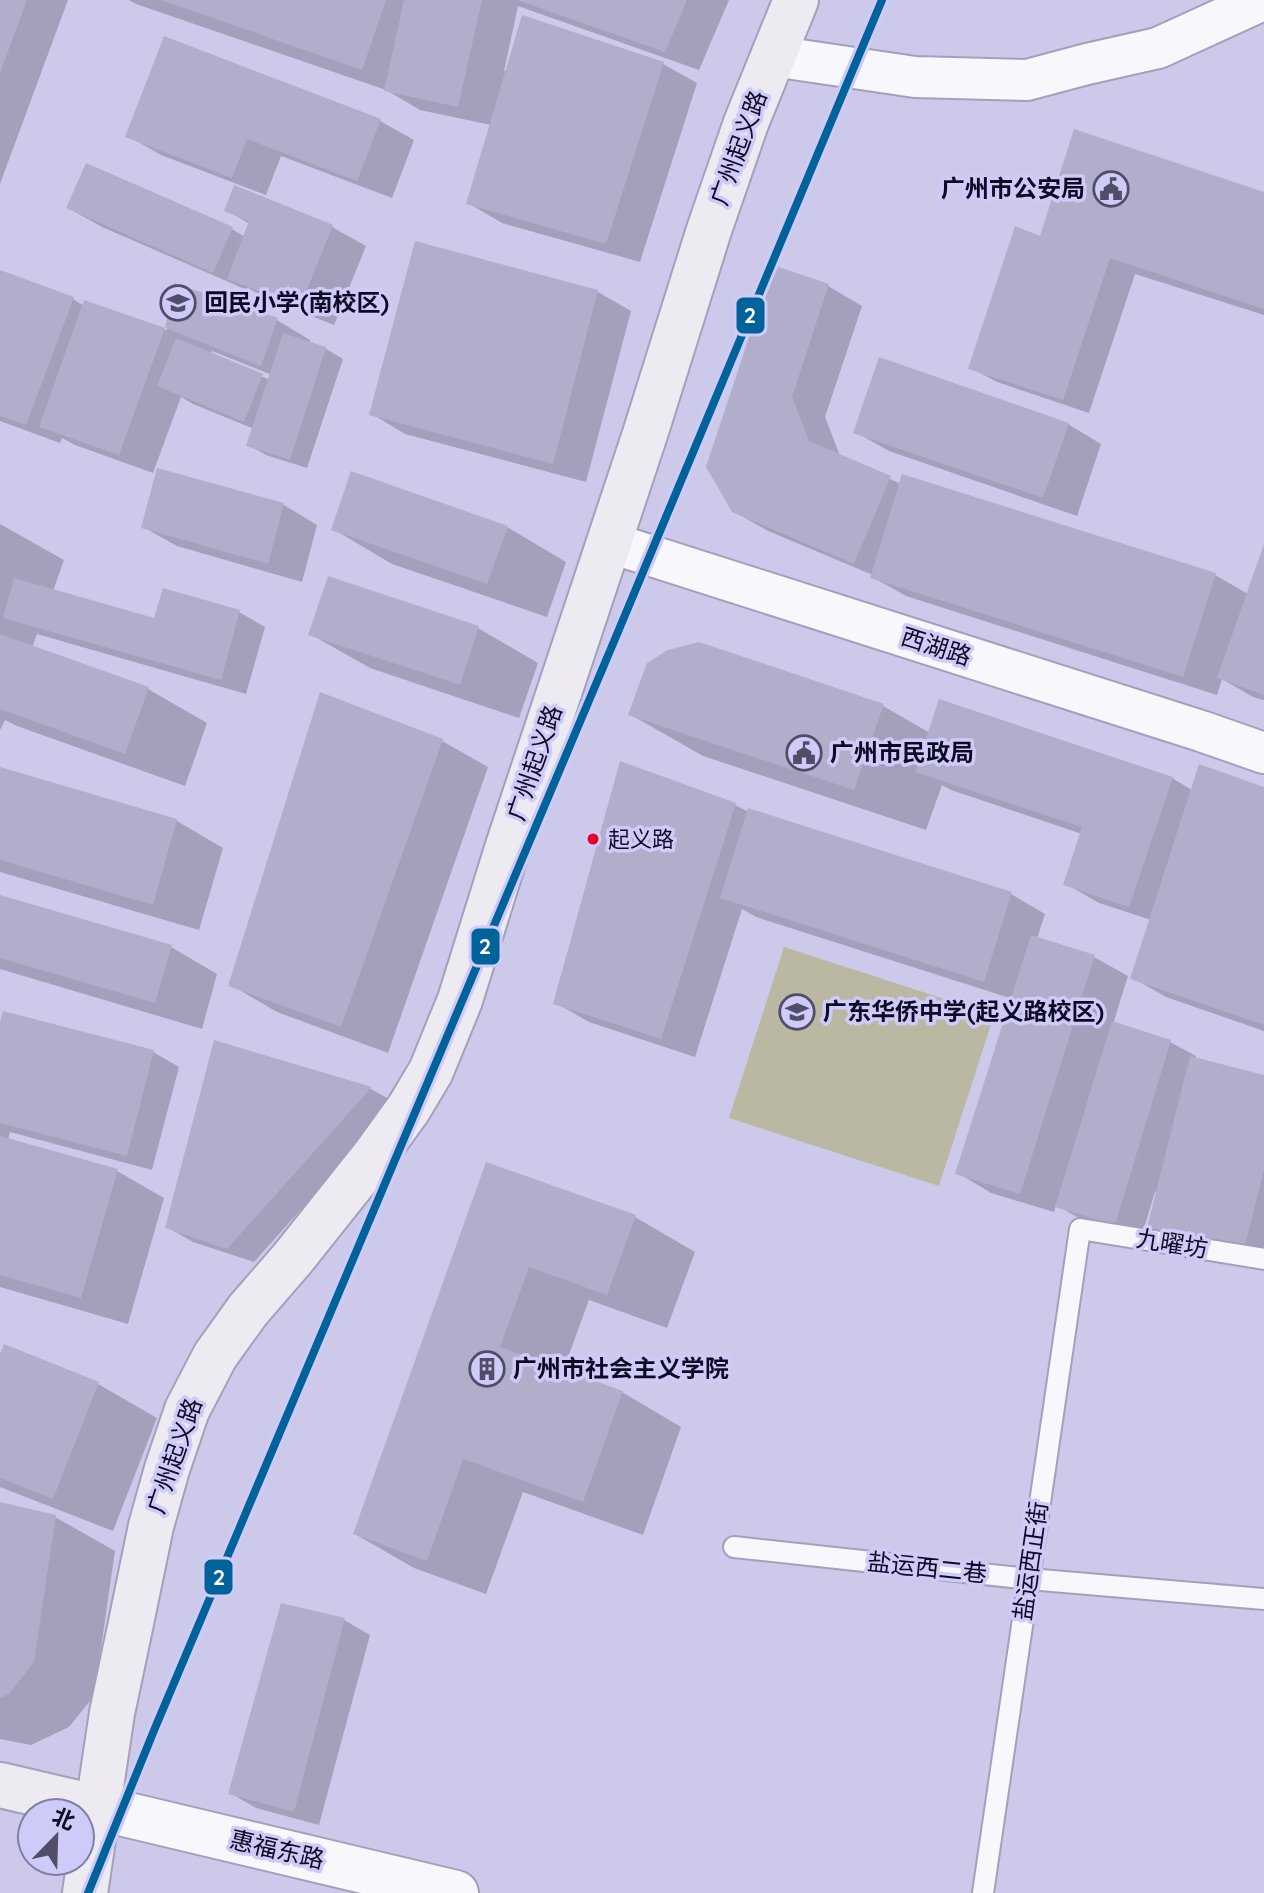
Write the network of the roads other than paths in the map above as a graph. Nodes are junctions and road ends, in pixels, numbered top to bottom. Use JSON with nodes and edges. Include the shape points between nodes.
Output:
{"nodes":[{"id":1,"x":796,"y":0,"type":"edge"},
{"id":2,"x":1263,"y":0,"type":"edge"},
{"id":3,"x":773,"y":56,"type":"junction"},
{"id":4,"x":608,"y":542,"type":"junction"},
{"id":5,"x":1264,"y":753,"type":"edge"},
{"id":6,"x":1080,"y":1229,"type":"joint"},
{"id":7,"x":1264,"y":1259,"type":"edge"},
{"id":8,"x":734,"y":1547,"type":"dead end"},
{"id":9,"x":1029,"y":1579,"type":"junction"},
{"id":10,"x":1264,"y":1599,"type":"edge"},
{"id":11,"x":0,"y":1785,"type":"edge"},
{"id":12,"x":99,"y":1808,"type":"junction"},
{"id":13,"x":85,"y":1893,"type":"edge"},
{"id":14,"x":456,"y":1893,"type":"edge"},
{"id":15,"x":983,"y":1893,"type":"edge"}],
"edges":[{"from":1,"to":3,"type":"main road","name":"广州起义路"},
{"from":2,"to":3,"type":"street","via":[[1158,48],[1027,80],[915,77]]},
{"from":3,"to":4,"type":"main road","name":"广州起义路","via":[[709,230]]},
{"from":4,"to":5,"type":"street","name":"西湖路"},
{"from":4,"to":12,"type":"main road","name":"广州起义路","via":[[460,1000],[431,1071],[375,1155],[248,1310],[215,1356],[187,1410],[151,1526],[112,1713]]},
{"from":6,"to":7,"type":"lane","name":"九曜坊"},
{"from":6,"to":9,"type":"lane","name":"盐运西正街"},
{"from":8,"to":9,"type":"lane","name":"盐运西二巷"},
{"from":9,"to":10,"type":"lane","name":"盐运西二巷"},
{"from":9,"to":15,"type":"lane","name":"盐运西正街"},
{"from":11,"to":12,"type":"main road"},
{"from":12,"to":13,"type":"main road","name":"广州起义路"},
{"from":12,"to":14,"type":"street","name":"惠福东路"}]}
